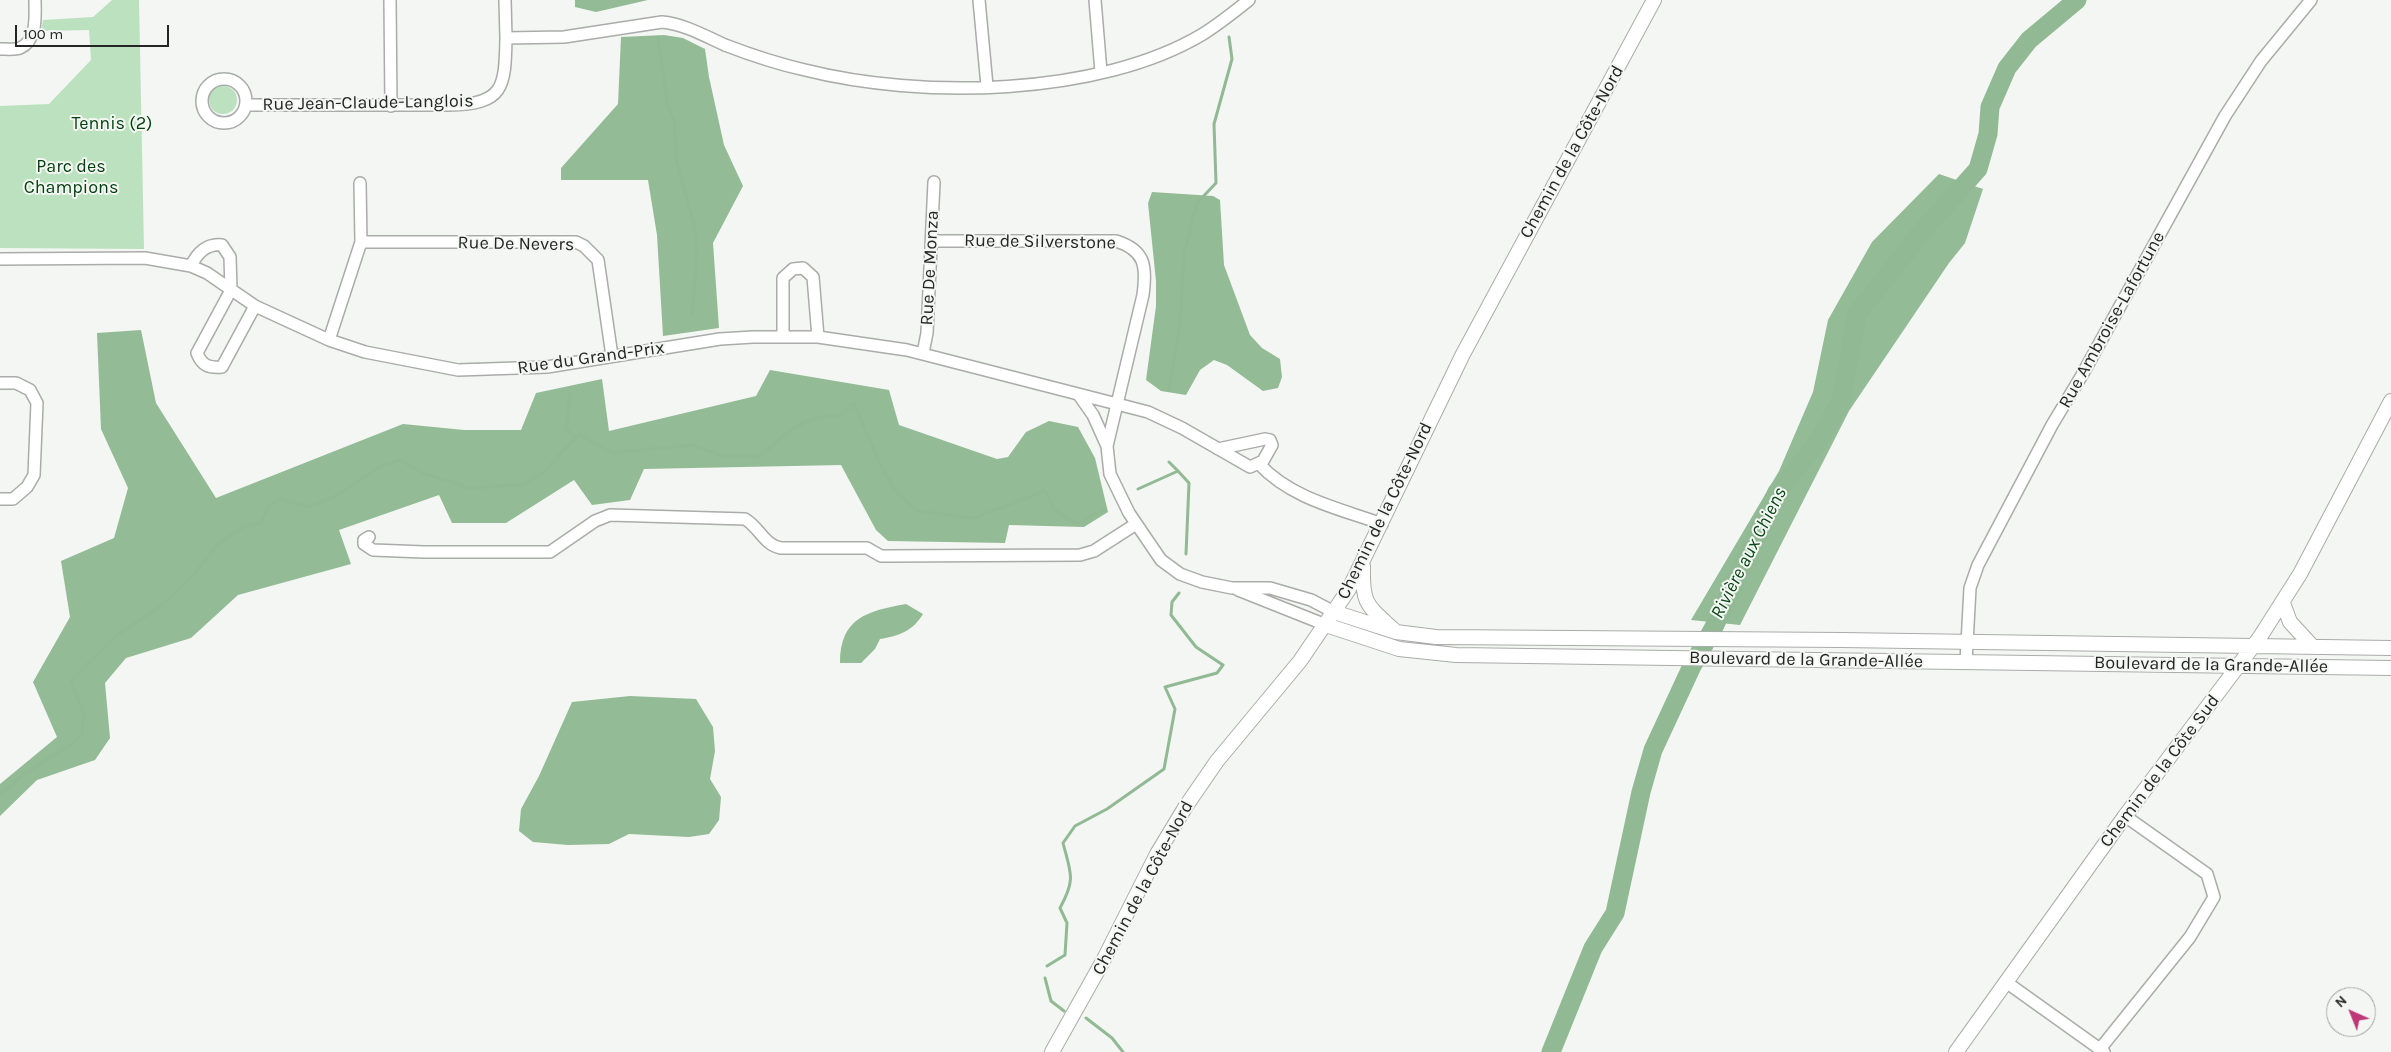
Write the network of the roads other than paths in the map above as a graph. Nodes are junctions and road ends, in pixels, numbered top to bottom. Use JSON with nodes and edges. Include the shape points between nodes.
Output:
{"nodes":[{"id":1,"x":35,"y":0,"type":"edge"},
{"id":2,"x":390,"y":0,"type":"edge"},
{"id":3,"x":505,"y":0,"type":"edge"},
{"id":4,"x":979,"y":0,"type":"edge"},
{"id":5,"x":1095,"y":0,"type":"edge"},
{"id":6,"x":1248,"y":0,"type":"edge"},
{"id":7,"x":1654,"y":0,"type":"edge"},
{"id":8,"x":2311,"y":0,"type":"edge"},
{"id":9,"x":506,"y":38,"type":"junction"},
{"id":10,"x":0,"y":49,"type":"edge"},
{"id":11,"x":1101,"y":72,"type":"junction"},
{"id":12,"x":987,"y":86,"type":"junction"},
{"id":13,"x":246,"y":105,"type":"dead end"},
{"id":14,"x":391,"y":106,"type":"junction"},
{"id":15,"x":934,"y":182,"type":"dead end"},
{"id":16,"x":360,"y":183,"type":"dead end"},
{"id":17,"x":932,"y":241,"type":"junction"},
{"id":18,"x":361,"y":242,"type":"junction"},
{"id":19,"x":0,"y":259,"type":"edge"},
{"id":20,"x":191,"y":266,"type":"junction"},
{"id":21,"x":231,"y":290,"type":"junction"},
{"id":22,"x":255,"y":306,"type":"junction"},
{"id":23,"x":783,"y":336,"type":"junction"},
{"id":24,"x":818,"y":337,"type":"junction"},
{"id":25,"x":329,"y":340,"type":"junction"},
{"id":26,"x":923,"y":354,"type":"junction"},
{"id":27,"x":612,"y":356,"type":"junction"},
{"id":28,"x":0,"y":383,"type":"edge"},
{"id":29,"x":1078,"y":395,"type":"junction"},
{"id":30,"x":2391,"y":401,"type":"edge"},
{"id":31,"x":1116,"y":404,"type":"junction"},
{"id":32,"x":1107,"y":446,"type":"junction"},
{"id":33,"x":1218,"y":449,"type":"junction"},
{"id":34,"x":1259,"y":464,"type":"junction"},
{"id":35,"x":0,"y":499,"type":"edge"},
{"id":36,"x":1136,"y":524,"type":"junction"},
{"id":37,"x":1382,"y":524,"type":"junction"},
{"id":38,"x":369,"y":537,"type":"dead end"},
{"id":39,"x":1363,"y":564,"type":"junction"},
{"id":40,"x":1232,"y":588,"type":"junction"},
{"id":41,"x":2283,"y":602,"type":"junction"},
{"id":42,"x":1334,"y":612,"type":"junction"},
{"id":43,"x":1326,"y":625,"type":"junction"},
{"id":44,"x":1396,"y":632,"type":"junction"},
{"id":45,"x":1706,"y":640,"type":"junction"},
{"id":46,"x":1967,"y":642,"type":"junction"},
{"id":47,"x":2254,"y":647,"type":"junction"},
{"id":48,"x":2313,"y":647,"type":"junction"},
{"id":49,"x":2391,"y":648,"type":"edge"},
{"id":50,"x":1703,"y":658,"type":"junction"},
{"id":51,"x":1966,"y":662,"type":"junction"},
{"id":52,"x":2240,"y":666,"type":"junction"},
{"id":53,"x":2391,"y":668,"type":"edge"},
{"id":54,"x":2125,"y":816,"type":"junction"},
{"id":55,"x":2006,"y":982,"type":"junction"},
{"id":56,"x":2102,"y":1050,"type":"edge"},
{"id":57,"x":1052,"y":1052,"type":"edge"},
{"id":58,"x":1956,"y":1052,"type":"edge"}],
"edges":[{"from":1,"to":10,"type":"street","via":[[35,26],[30,40],[20,48]]},
{"from":2,"to":14,"type":"street"},
{"from":3,"to":9,"type":"street","name":"Rue Jean-Claude-Langlois"},
{"from":4,"to":12,"type":"street"},
{"from":5,"to":11,"type":"street"},
{"from":6,"to":11,"type":"street","via":[[1203,34],[1181,46]]},
{"from":7,"to":37,"type":"street","name":"Chemin de la Côte-Nord","via":[[1463,354],[1412,455]]},
{"from":8,"to":46,"type":"street","name":"Rue Ambroise-Lafortune","via":[[2274,44],[2233,103],[2052,425],[1972,578]]},
{"from":9,"to":12,"type":"street","via":[[564,37],[645,23],[670,23],[752,55],[837,78],[897,85]]},
{"from":9,"to":14,"type":"street","name":"Rue Jean-Claude-Langlois","via":[[505,77],[499,89],[487,99],[466,105]]},
{"from":11,"to":12,"type":"street","via":[[1044,83]]},
{"from":13,"to":14,"type":"street","name":"Rue Jean-Claude-Langlois"},
{"from":15,"to":17,"type":"street","name":"Rue De Monza"},
{"from":16,"to":18,"type":"street"},
{"from":17,"to":26,"type":"street","name":"Rue De Monza"},
{"from":17,"to":31,"type":"street","name":"Rue de Silverstone","via":[[1116,241],[1136,250],[1145,280]]},
{"from":18,"to":25,"type":"street"},
{"from":18,"to":27,"type":"street","name":"Rue De Nevers","via":[[576,242],[598,260]]},
{"from":19,"to":20,"type":"street","name":"Rue du Grand-Prix","via":[[145,258]]},
{"from":20,"to":21,"type":"street","name":"Rue du Grand-Prix"},
{"from":20,"to":21,"type":"street","via":[[208,246],[222,245],[230,256]]},
{"from":21,"to":22,"type":"street","name":"Rue du Grand-Prix"},
{"from":21,"to":22,"type":"street","via":[[197,353],[200,362],[211,368],[222,367]]},
{"from":22,"to":25,"type":"street","name":"Rue du Grand-Prix"},
{"from":23,"to":24,"type":"street","name":"Rue du Grand-Prix"},
{"from":23,"to":24,"type":"street","via":[[783,278],[793,268],[803,268],[813,278]]},
{"from":23,"to":27,"type":"street","name":"Rue du Grand-Prix","via":[[720,339]]},
{"from":24,"to":26,"type":"street","name":"Rue du Grand-Prix"},
{"from":25,"to":27,"type":"street","name":"Rue du Grand-Prix","via":[[365,352],[458,370],[537,368]]},
{"from":26,"to":29,"type":"street","name":"Rue du Grand-Prix"},
{"from":28,"to":35,"type":"street","via":[[16,383],[30,390],[37,403],[34,475],[27,487],[13,499]]},
{"from":29,"to":31,"type":"street","name":"Rue du Grand-Prix"},
{"from":29,"to":32,"type":"street","via":[[1093,415]]},
{"from":30,"to":41,"type":"street","name":"Chemin de la Côte Sud"},
{"from":31,"to":32,"type":"street","name":"Boulevard de la Grande-Allée"},
{"from":31,"to":33,"type":"street","name":"Rue du Grand-Prix","via":[[1157,415]]},
{"from":32,"to":36,"type":"street","name":"Boulevard de la Grande-Allée","via":[[1110,474]]},
{"from":33,"to":34,"type":"street","name":"Rue du Grand-Prix","via":[[1246,466]]},
{"from":33,"to":34,"type":"street","via":[[1267,439],[1271,447]]},
{"from":34,"to":37,"type":"street","via":[[1293,492]]},
{"from":36,"to":38,"type":"street","via":[[1080,555],[887,556],[867,548],[781,548],[770,545],[751,522],[738,517],[610,515],[595,521],[550,552],[373,550],[364,544]]},
{"from":36,"to":40,"type":"street","name":"Boulevard de la Grande-Allée","via":[[1161,560],[1175,571],[1194,580]]},
{"from":37,"to":39,"type":"street","name":"Chemin de la Côte-Nord"},
{"from":39,"to":42,"type":"street","name":"Chemin de la Côte-Nord"},
{"from":39,"to":44,"type":"street","via":[[1365,600]]},
{"from":40,"to":42,"type":"street","name":"Boulevard de la Grande-Allée","via":[[1270,588],[1311,600]]},
{"from":40,"to":43,"type":"street","name":"Boulevard de la Grande-Allée"},
{"from":41,"to":47,"type":"street","name":"Chemin de la Côte Sud"},
{"from":41,"to":48,"type":"street","via":[[2290,622]]},
{"from":42,"to":43,"type":"street","name":"Chemin de la Côte-Nord"},
{"from":42,"to":44,"type":"street","name":"Boulevard de la Grande-Allée"},
{"from":43,"to":50,"type":"street","name":"Boulevard de la Grande-Allée","via":[[1388,646],[1423,653]]},
{"from":43,"to":57,"type":"street","name":"Chemin de la Côte-Nord","via":[[1280,686],[1216,761],[1189,800],[1166,837]]},
{"from":44,"to":45,"type":"street","name":"Boulevard de la Grande-Allée","via":[[1436,636]]},
{"from":45,"to":46,"type":"street","name":"Boulevard de la Grande-Allée"},
{"from":45,"to":50,"type":"street"},
{"from":46,"to":47,"type":"street","name":"Boulevard de la Grande-Allée"},
{"from":46,"to":51,"type":"street","name":"Rue Ambroise-Lafortune"},
{"from":47,"to":48,"type":"street","name":"Boulevard de la Grande-Allée"},
{"from":47,"to":52,"type":"street","name":"Chemin de la Côte Sud"},
{"from":48,"to":49,"type":"street","name":"Boulevard de la Grande-Allée"},
{"from":50,"to":51,"type":"street","name":"Boulevard de la Grande-Allée"},
{"from":51,"to":52,"type":"street","name":"Boulevard de la Grande-Allée"},
{"from":52,"to":53,"type":"street","name":"Boulevard de la Grande-Allée"},
{"from":52,"to":54,"type":"street","name":"Chemin de la Côte Sud"},
{"from":54,"to":55,"type":"street","name":"Chemin de la Côte Sud"},
{"from":54,"to":56,"type":"street","via":[[2207,874],[2214,897],[2190,937]]},
{"from":55,"to":56,"type":"street"},
{"from":55,"to":58,"type":"street","name":"Chemin de la Côte Sud"}]}
